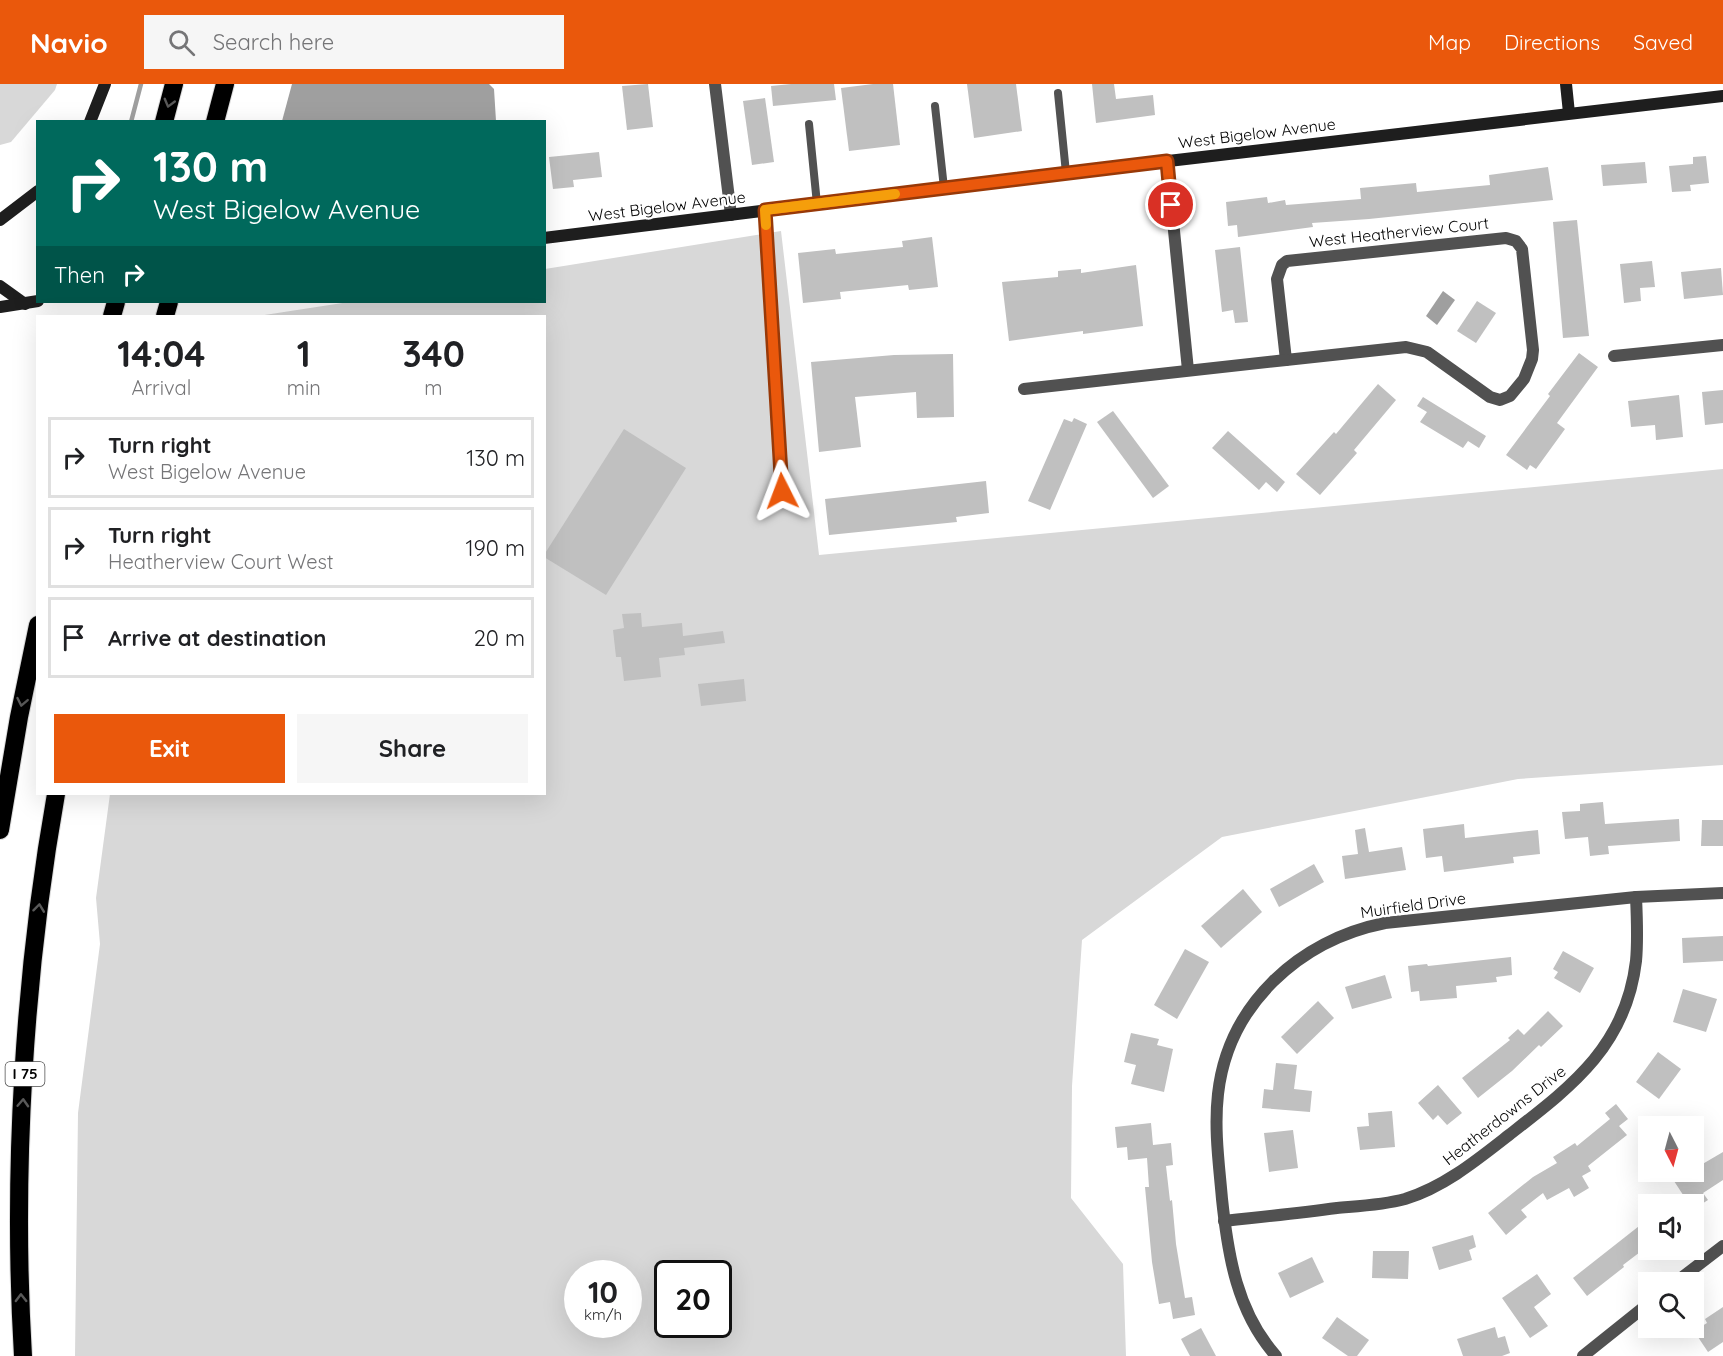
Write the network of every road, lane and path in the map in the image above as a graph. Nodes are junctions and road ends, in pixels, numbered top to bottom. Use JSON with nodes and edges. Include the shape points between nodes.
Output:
{"nodes":[{"id":1,"x":105,"y":84,"type":"edge"},
{"id":2,"x":174,"y":84,"type":"edge"},
{"id":3,"x":225,"y":84,"type":"edge"},
{"id":4,"x":715,"y":84,"type":"edge"},
{"id":5,"x":1566,"y":84,"type":"edge"},
{"id":6,"x":1058,"y":93,"type":"dead end"},
{"id":7,"x":1723,"y":96,"type":"edge"},
{"id":8,"x":935,"y":106,"type":"dead end"},
{"id":9,"x":1569,"y":113,"type":"junction"},
{"id":10,"x":91,"y":120,"type":"edge"},
{"id":11,"x":165,"y":120,"type":"edge"},
{"id":12,"x":216,"y":120,"type":"edge"},
{"id":13,"x":809,"y":124,"type":"dead end"},
{"id":14,"x":1167,"y":161,"type":"junction"},
{"id":15,"x":1066,"y":173,"type":"junction"},
{"id":16,"x":944,"y":188,"type":"junction"},
{"id":17,"x":36,"y":193,"type":"edge"},
{"id":18,"x":817,"y":204,"type":"junction"},
{"id":19,"x":765,"y":210,"type":"junction"},
{"id":20,"x":731,"y":214,"type":"junction"},
{"id":21,"x":0,"y":220,"type":"edge"},
{"id":22,"x":546,"y":238,"type":"edge"},
{"id":23,"x":0,"y":286,"type":"edge"},
{"id":24,"x":31,"y":303,"type":"edge"},
{"id":25,"x":0,"y":307,"type":"edge"},
{"id":26,"x":1723,"y":345,"type":"edge"},
{"id":27,"x":1614,"y":356,"type":"dead end"},
{"id":28,"x":1286,"y":360,"type":"junction"},
{"id":29,"x":1188,"y":370,"type":"junction"},
{"id":30,"x":1024,"y":388,"type":"dead end"},
{"id":31,"x":782,"y":491,"type":"dead end"},
{"id":32,"x":36,"y":634,"type":"edge"},
{"id":33,"x":56,"y":795,"type":"edge"},
{"id":34,"x":0,"y":830,"type":"edge"},
{"id":35,"x":1723,"y":893,"type":"edge"},
{"id":36,"x":1636,"y":897,"type":"junction"},
{"id":37,"x":1224,"y":1221,"type":"junction"},
{"id":38,"x":1723,"y":1246,"type":"edge"},
{"id":39,"x":1689,"y":1272,"type":"edge"},
{"id":40,"x":1638,"y":1312,"type":"edge"},
{"id":41,"x":23,"y":1356,"type":"edge"},
{"id":42,"x":1276,"y":1356,"type":"edge"},
{"id":43,"x":1583,"y":1356,"type":"edge"}],
"edges":[{"from":1,"to":10,"type":"street"},
{"from":2,"to":11,"type":"highway","one_way":true},
{"from":3,"to":12,"type":"highway"},
{"from":4,"to":20,"type":"street"},
{"from":5,"to":9,"type":"street"},
{"from":6,"to":15,"type":"lane"},
{"from":7,"to":9,"type":"street","name":"West Bigelow Avenue"},
{"from":8,"to":16,"type":"lane"},
{"from":9,"to":14,"type":"street","name":"West Bigelow Avenue"},
{"from":13,"to":18,"type":"lane"},
{"from":14,"to":15,"type":"street","name":"West Bigelow Avenue"},
{"from":14,"to":29,"type":"street"},
{"from":15,"to":16,"type":"street","name":"West Bigelow Avenue"},
{"from":16,"to":18,"type":"street","name":"West Bigelow Avenue"},
{"from":17,"to":21,"type":"street"},
{"from":18,"to":19,"type":"street","name":"West Bigelow Avenue"},
{"from":19,"to":20,"type":"street","name":"West Bigelow Avenue"},
{"from":19,"to":31,"type":"lane"},
{"from":20,"to":22,"type":"street","name":"West Bigelow Avenue"},
{"from":23,"to":24,"type":"street"},
{"from":24,"to":25,"type":"street"},
{"from":26,"to":27,"type":"street"},
{"from":28,"to":28,"type":"street","name":"West Heatherview Court","via":[[1406,347],[1427,352],[1490,397],[1504,399],[1524,379],[1533,350],[1520,244],[1506,238],[1287,261],[1277,279]]},
{"from":28,"to":29,"type":"street"},
{"from":29,"to":30,"type":"street"},
{"from":32,"to":34,"type":"highway","one_way":true},
{"from":41,"to":33,"type":"highway","number":"I 75","one_way":true,"via":[[22,1111],[35,947]]},
{"from":35,"to":36,"type":"street","name":"Muirfield Drive"},
{"from":36,"to":37,"type":"street","name":"Heatherdowns Drive","via":[[1636,960],[1627,1004],[1607,1044],[1563,1093],[1467,1167],[1409,1198]]},
{"from":36,"to":37,"type":"street","name":"Muirfield Drive","via":[[1385,923],[1332,939],[1294,962],[1249,1010],[1228,1050],[1222,1071],[1216,1114]]},
{"from":37,"to":42,"type":"street","name":"Muirfield Drive","via":[[1238,1288],[1256,1329]]},
{"from":38,"to":39,"type":"street"},
{"from":40,"to":43,"type":"street"}]}
